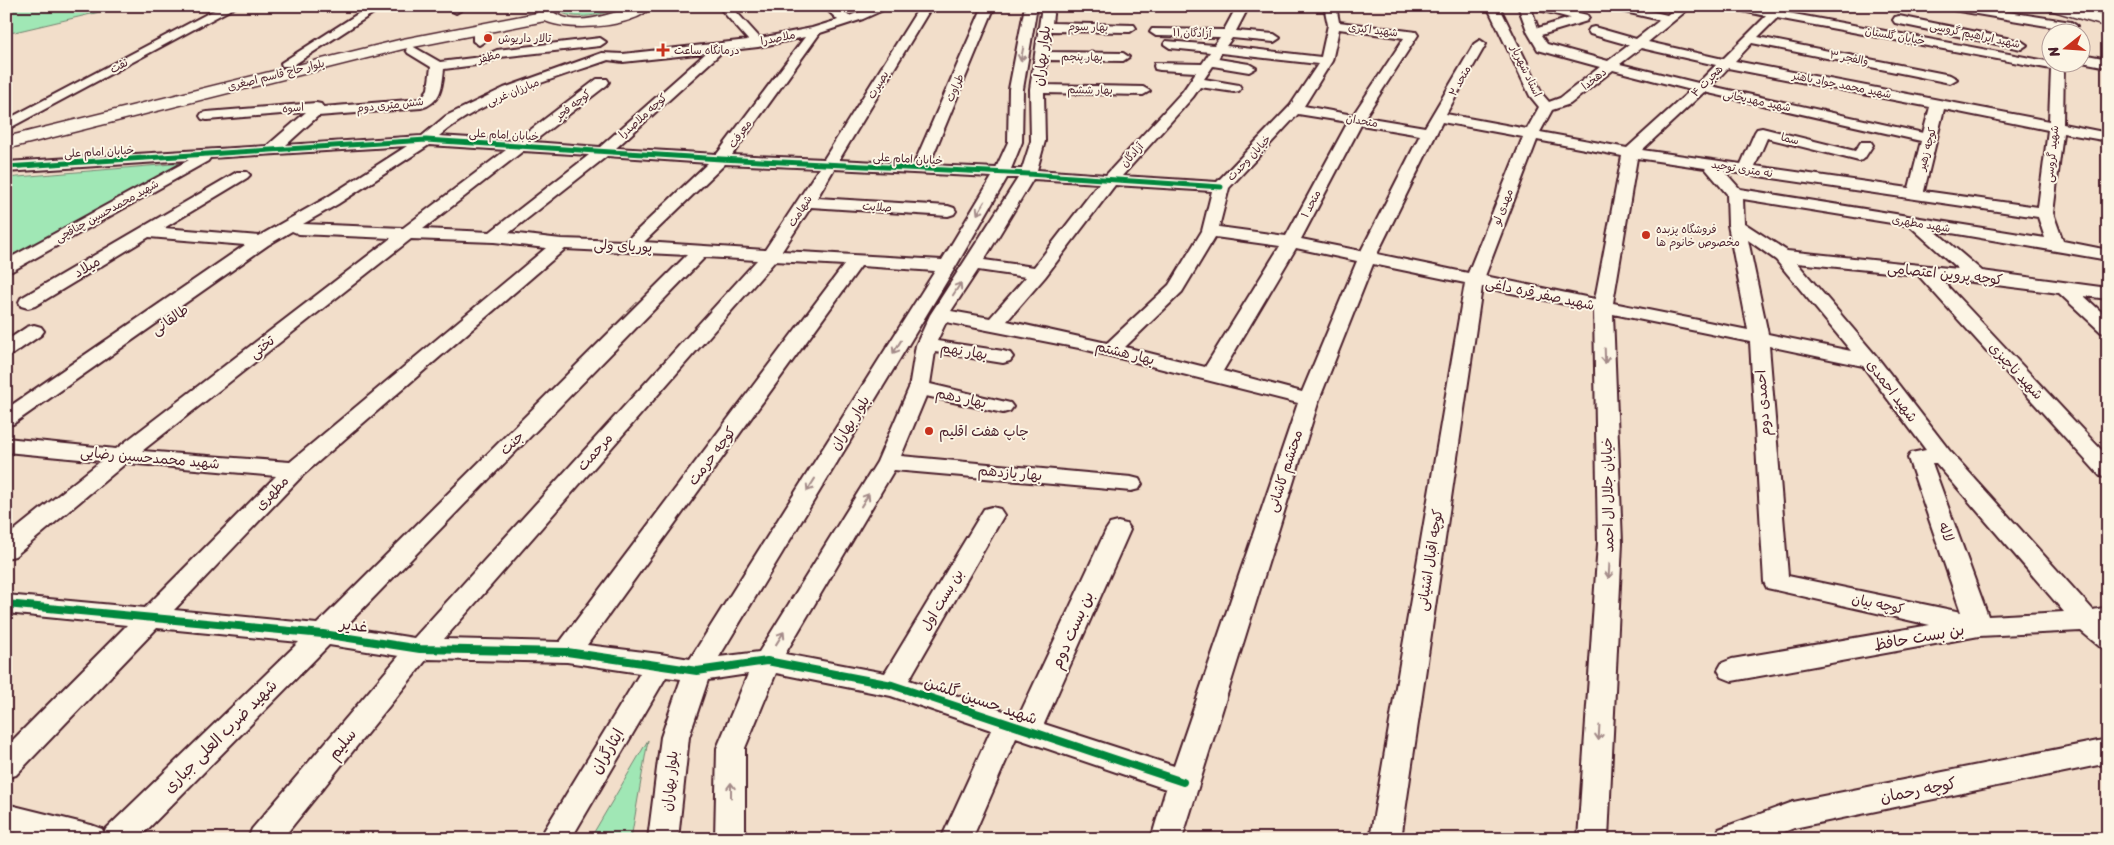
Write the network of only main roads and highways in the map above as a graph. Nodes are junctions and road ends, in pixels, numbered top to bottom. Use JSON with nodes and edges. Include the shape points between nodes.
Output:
{"nodes":[{"id":1,"x":644,"y":6,"type":"edge"},
{"id":2,"x":2052,"y":6,"type":"edge"},
{"id":3,"x":546,"y":10,"type":"edge"},
{"id":4,"x":2108,"y":17,"type":"edge"},
{"id":5,"x":2071,"y":19,"type":"edge"},
{"id":6,"x":500,"y":20,"type":"junction"},
{"id":7,"x":2108,"y":22,"type":"edge"},
{"id":8,"x":6,"y":133,"type":"edge"},
{"id":9,"x":6,"y":143,"type":"edge"}],
"edges":[{"from":1,"to":3,"type":"main road","via":[[627,16],[591,23],[566,22]]},
{"from":2,"to":5,"type":"main road"},
{"from":3,"to":6,"type":"main road","name":"بلوار حاج قاسم اصغری"},
{"from":4,"to":5,"type":"main road"},
{"from":5,"to":7,"type":"main road"},
{"from":6,"to":8,"type":"main road","name":"بلوار حاج قاسم اصغری","via":[[414,33]]},
{"from":6,"to":9,"type":"main road","name":"بلوار حاج قاسم اصغری","via":[[479,35],[393,46]]}]}
